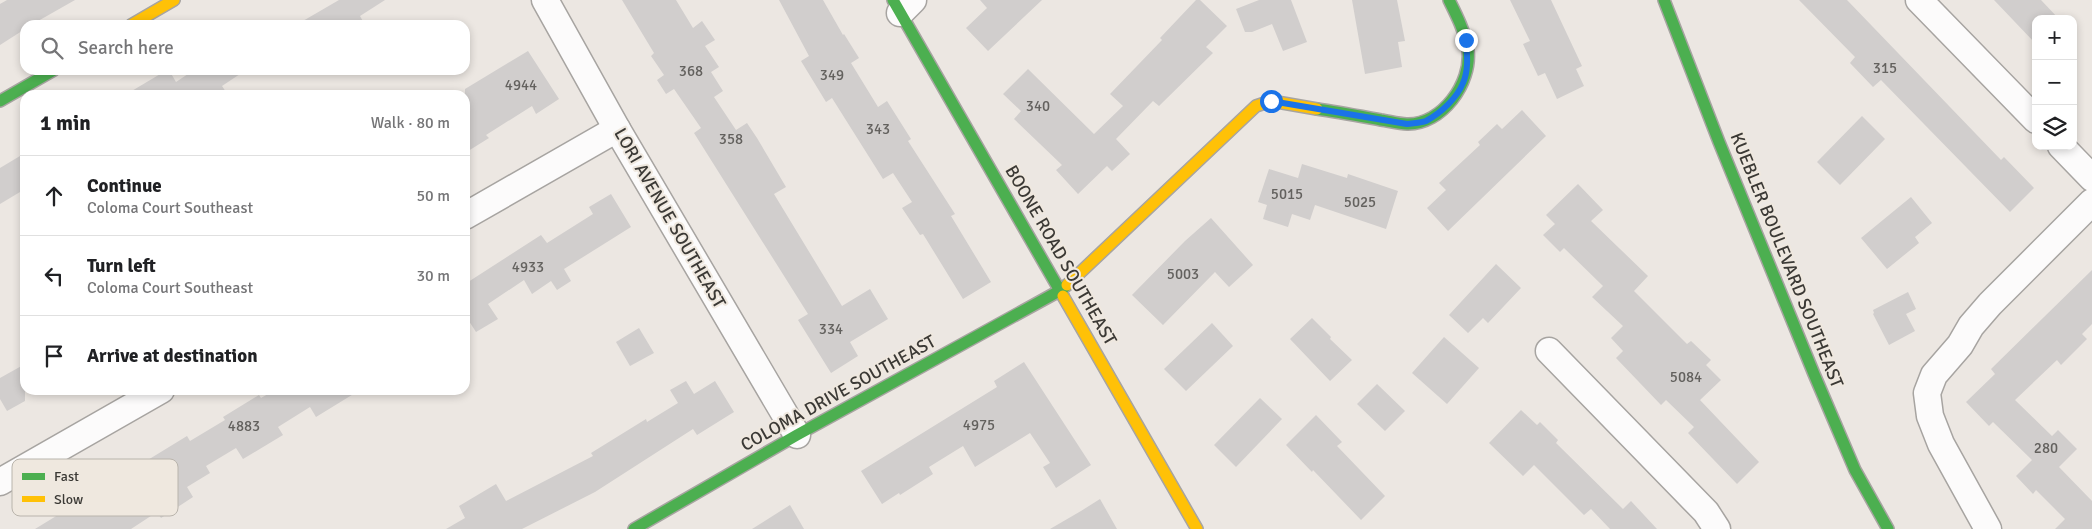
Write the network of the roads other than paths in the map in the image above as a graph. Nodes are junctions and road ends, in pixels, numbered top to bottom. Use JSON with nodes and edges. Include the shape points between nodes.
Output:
{"nodes":[{"id":1,"x":545,"y":0,"type":"edge"},
{"id":2,"x":1449,"y":0,"type":"edge"},
{"id":3,"x":1664,"y":0,"type":"edge"},
{"id":4,"x":1919,"y":0,"type":"edge"},
{"id":5,"x":162,"y":3,"type":"edge"},
{"id":6,"x":902,"y":4,"type":"edge"},
{"id":7,"x":138,"y":20,"type":"edge"},
{"id":8,"x":45,"y":75,"type":"edge"},
{"id":9,"x":0,"y":101,"type":"edge"},
{"id":10,"x":2032,"y":116,"type":"edge"},
{"id":11,"x":617,"y":129,"type":"junction"},
{"id":12,"x":2065,"y":150,"type":"edge"},
{"id":13,"x":2092,"y":178,"type":"edge"},
{"id":14,"x":2092,"y":202,"type":"edge"},
{"id":15,"x":470,"y":213,"type":"edge"},
{"id":16,"x":1061,"y":290,"type":"junction"},
{"id":17,"x":1549,"y":351,"type":"dead end"},
{"id":18,"x":152,"y":395,"type":"edge"},
{"id":19,"x":797,"y":435,"type":"junction"},
{"id":20,"x":40,"y":459,"type":"edge"},
{"id":21,"x":12,"y":475,"type":"edge"},
{"id":22,"x":0,"y":482,"type":"edge"},
{"id":23,"x":634,"y":529,"type":"edge"},
{"id":24,"x":1197,"y":529,"type":"edge"},
{"id":25,"x":1716,"y":529,"type":"edge"},
{"id":26,"x":1888,"y":529,"type":"edge"},
{"id":27,"x":1988,"y":529,"type":"edge"}],
"edges":[{"from":1,"to":11,"type":"street","name":"LORI AVENUE SOUTHEAST"},
{"from":2,"to":16,"type":"street","name":"COLOMA DRIVE SOUTHEAST","via":[[1466,40],[1468,61],[1464,82],[1442,110],[1425,122],[1407,124],[1292,103],[1271,101],[1256,106]]},
{"from":3,"to":26,"type":"street","name":"KUEBLER BOULEVARD SOUTHEAST","via":[[1814,374],[1855,470]]},
{"from":4,"to":10,"type":"street"},
{"from":5,"to":7,"type":"street"},
{"from":6,"to":16,"type":"street","name":"BOONE ROAD SOUTHEAST"},
{"from":8,"to":9,"type":"street"},
{"from":11,"to":15,"type":"street"},
{"from":11,"to":19,"type":"street","name":"LORI AVENUE SOUTHEAST"},
{"from":12,"to":13,"type":"street"},
{"from":14,"to":27,"type":"street","via":[[1990,304],[1934,375],[1927,393],[1930,416],[1941,444]]},
{"from":16,"to":19,"type":"street","name":"COLOMA DRIVE SOUTHEAST"},
{"from":16,"to":24,"type":"street","name":"BOONE ROAD SOUTHEAST"},
{"from":17,"to":25,"type":"street","via":[[1706,512]]},
{"from":18,"to":20,"type":"street"},
{"from":19,"to":23,"type":"street","name":"COLOMA DRIVE SOUTHEAST"},
{"from":21,"to":22,"type":"street"}]}
